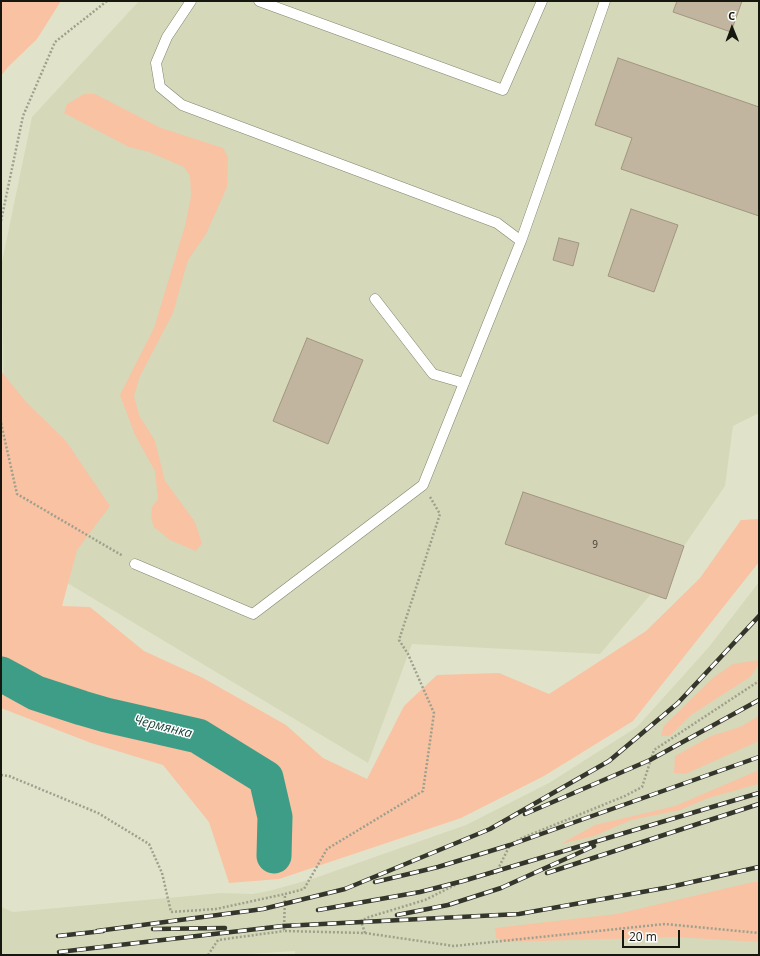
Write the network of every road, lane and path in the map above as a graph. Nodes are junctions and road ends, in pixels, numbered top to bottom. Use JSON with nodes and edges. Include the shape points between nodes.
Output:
{"nodes":[{"id":1,"x":107,"y":1,"type":"edge"},
{"id":2,"x":191,"y":1,"type":"edge"},
{"id":3,"x":259,"y":1,"type":"edge"},
{"id":4,"x":542,"y":1,"type":"edge"},
{"id":5,"x":605,"y":1,"type":"edge"},
{"id":6,"x":1,"y":221,"type":"edge"},
{"id":7,"x":521,"y":242,"type":"junction"},
{"id":8,"x":376,"y":299,"type":"dead end"},
{"id":9,"x":464,"y":383,"type":"junction"},
{"id":10,"x":1,"y":423,"type":"edge"},
{"id":11,"x":423,"y":485,"type":"junction"},
{"id":12,"x":135,"y":564,"type":"joint"},
{"id":13,"x":759,"y":681,"type":"edge"},
{"id":14,"x":1,"y":775,"type":"edge"},
{"id":15,"x":285,"y":894,"type":"junction"},
{"id":16,"x":284,"y":931,"type":"junction"},
{"id":17,"x":365,"y":933,"type":"junction"},
{"id":18,"x":759,"y":933,"type":"edge"},
{"id":19,"x":208,"y":955,"type":"edge"}],
"edges":[{"from":1,"to":6,"type":"path","via":[[55,42],[22,116]]},
{"from":2,"to":7,"type":"lane","via":[[167,37],[156,63],[160,87],[182,105],[497,223]]},
{"from":3,"to":4,"type":"lane","via":[[503,90]]},
{"from":5,"to":7,"type":"lane"},
{"from":7,"to":9,"type":"lane"},
{"from":8,"to":9,"type":"lane","via":[[433,374]]},
{"from":9,"to":11,"type":"lane"},
{"from":10,"to":12,"type":"path","via":[[18,494]]},
{"from":11,"to":12,"type":"lane","via":[[253,614]]},
{"from":11,"to":15,"type":"path","via":[[440,514],[399,640],[408,654],[434,713],[423,791],[327,849],[304,889]]},
{"from":13,"to":17,"type":"path","via":[[654,750],[642,787],[510,845],[496,873],[463,881],[424,900],[361,921]]},
{"from":14,"to":15,"type":"path","via":[[98,813],[149,844],[162,873],[171,912],[216,909]]},
{"from":15,"to":16,"type":"path"},
{"from":16,"to":17,"type":"path"},
{"from":16,"to":19,"type":"path","via":[[218,940]]},
{"from":17,"to":18,"type":"path","via":[[454,946],[664,924]]}]}
